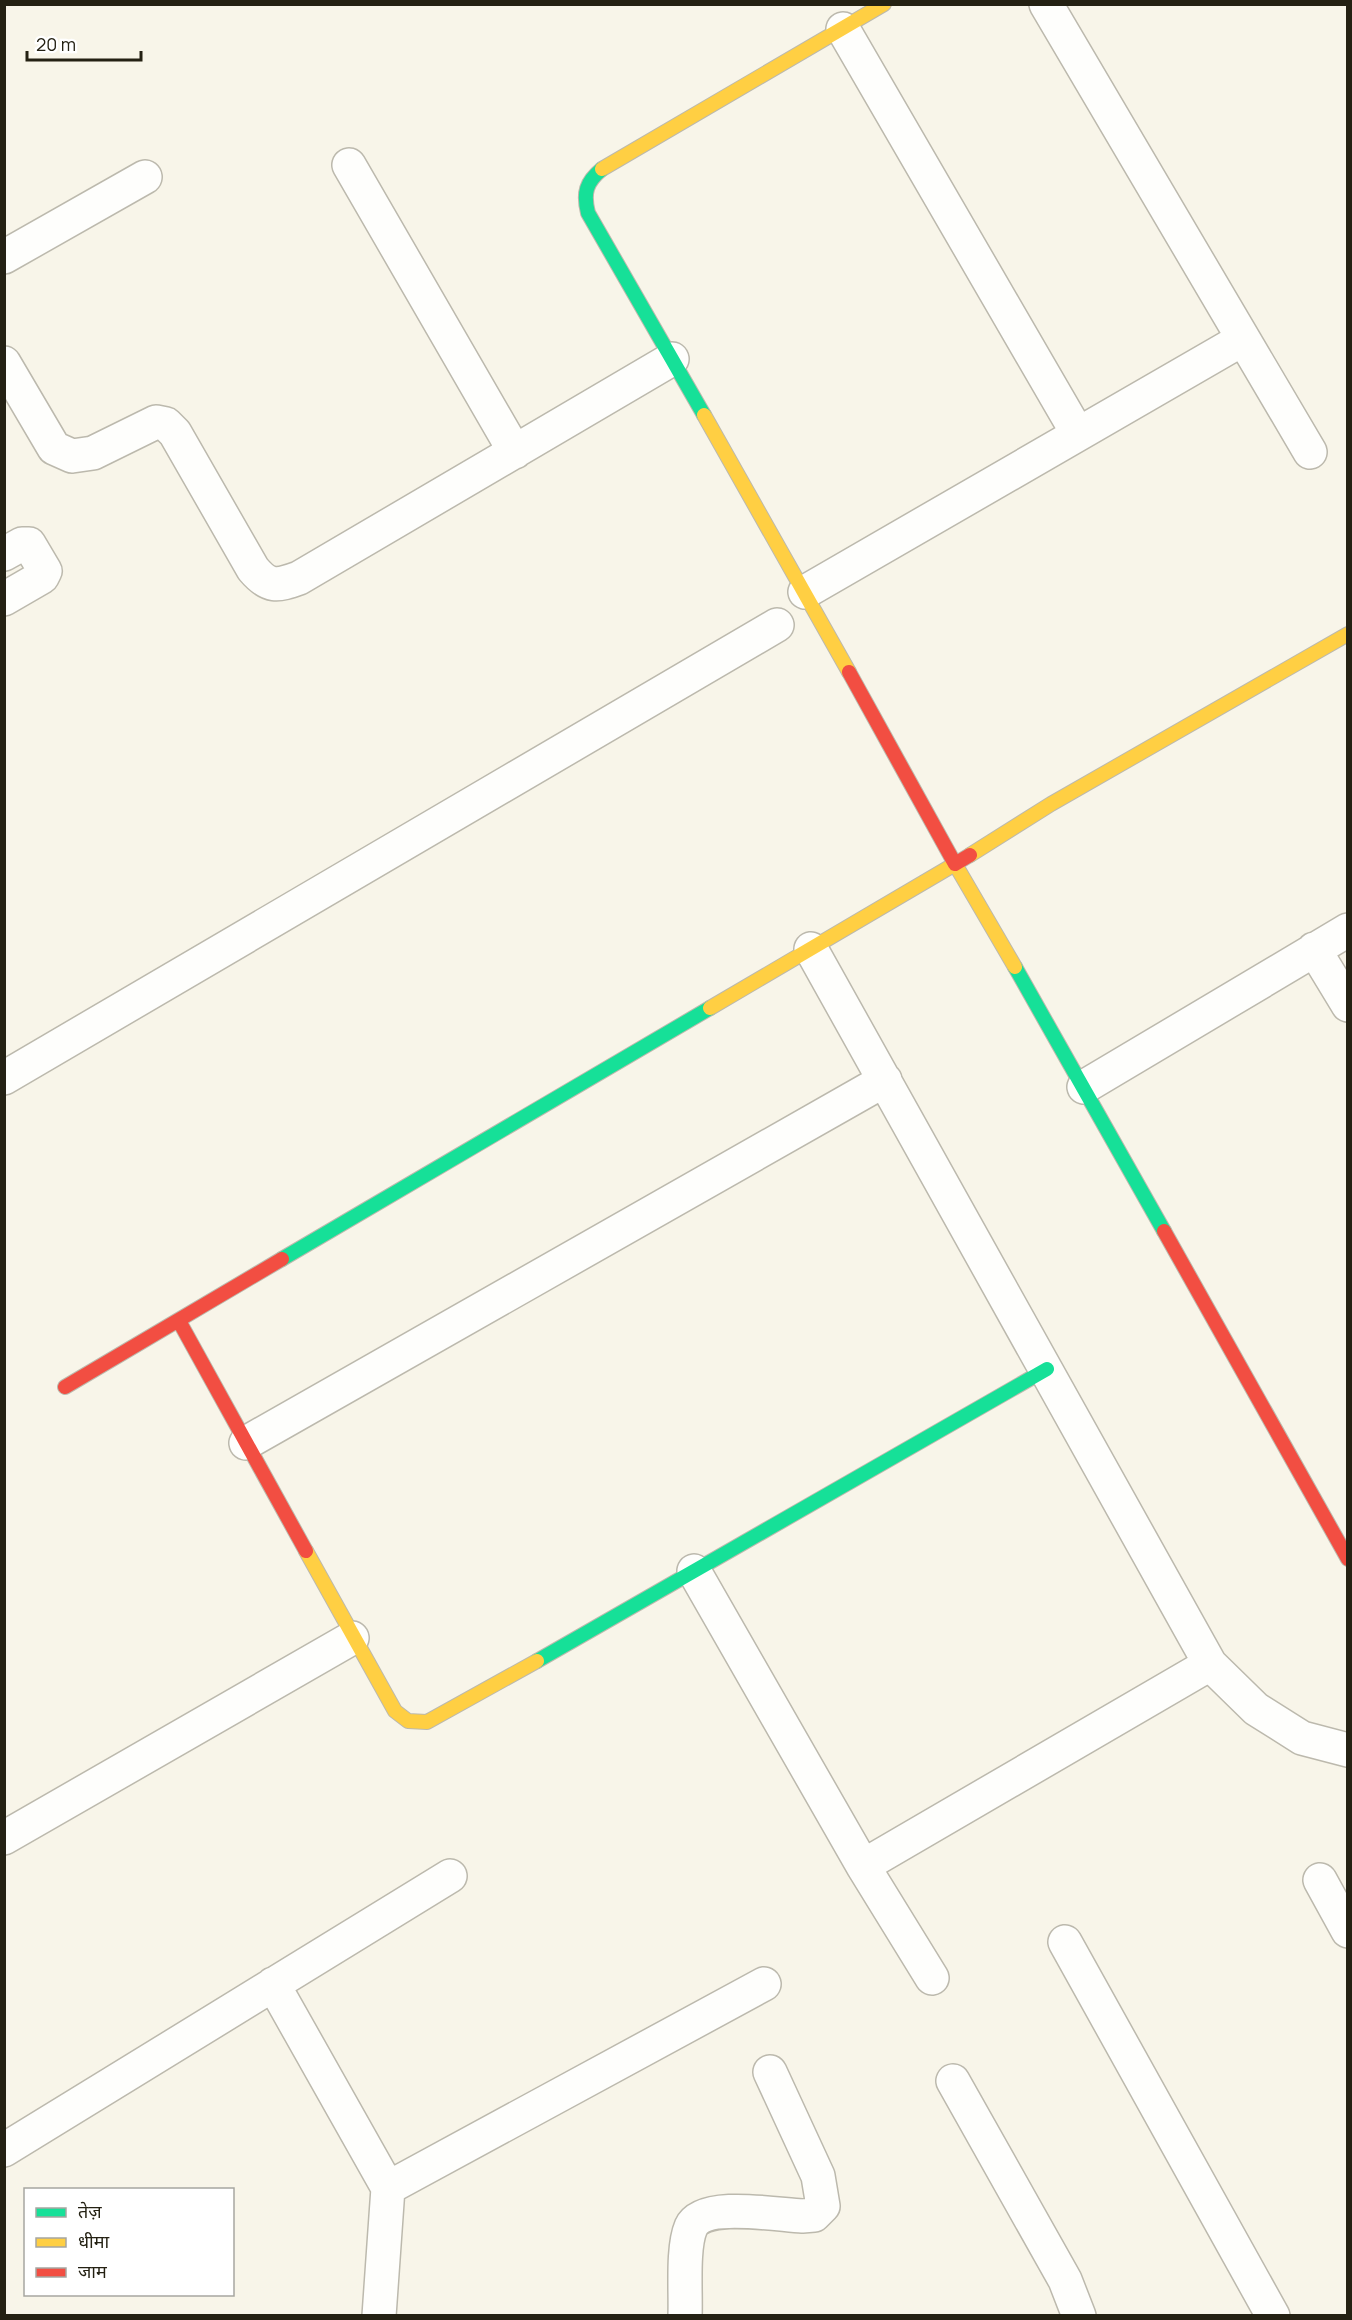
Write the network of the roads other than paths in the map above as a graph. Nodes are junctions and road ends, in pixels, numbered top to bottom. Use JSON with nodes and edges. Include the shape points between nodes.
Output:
{"nodes":[{"id":1,"x":884,"y":4,"type":"edge"},
{"id":2,"x":1046,"y":4,"type":"edge"},
{"id":3,"x":843,"y":29,"type":"junction"},
{"id":4,"x":350,"y":165,"type":"dead end"},
{"id":5,"x":145,"y":177,"type":"dead end"},
{"id":6,"x":4,"y":257,"type":"edge"},
{"id":7,"x":1243,"y":339,"type":"junction"},
{"id":8,"x":672,"y":360,"type":"junction"},
{"id":9,"x":4,"y":363,"type":"edge"},
{"id":10,"x":1078,"y":434,"type":"junction"},
{"id":11,"x":515,"y":452,"type":"junction"},
{"id":12,"x":1310,"y":452,"type":"dead end"},
{"id":13,"x":4,"y":554,"type":"edge"},
{"id":14,"x":806,"y":592,"type":"junction"},
{"id":15,"x":4,"y":599,"type":"edge"},
{"id":16,"x":777,"y":626,"type":"dead end"},
{"id":17,"x":1347,"y":634,"type":"edge"},
{"id":18,"x":955,"y":864,"type":"junction"},
{"id":19,"x":1347,"y":930,"type":"edge"},
{"id":20,"x":811,"y":949,"type":"junction"},
{"id":21,"x":1314,"y":949,"type":"junction"},
{"id":22,"x":1347,"y":1005,"type":"edge"},
{"id":23,"x":4,"y":1078,"type":"edge"},
{"id":24,"x":885,"y":1080,"type":"junction"},
{"id":25,"x":1084,"y":1087,"type":"junction"},
{"id":26,"x":179,"y":1321,"type":"junction"},
{"id":27,"x":1047,"y":1370,"type":"junction"},
{"id":28,"x":65,"y":1387,"type":"dead end"},
{"id":29,"x":246,"y":1443,"type":"junction"},
{"id":30,"x":1347,"y":1559,"type":"edge"},
{"id":31,"x":694,"y":1571,"type":"junction"},
{"id":32,"x":352,"y":1638,"type":"junction"},
{"id":33,"x":1210,"y":1664,"type":"junction"},
{"id":34,"x":1347,"y":1750,"type":"edge"},
{"id":35,"x":4,"y":1838,"type":"edge"},
{"id":36,"x":863,"y":1866,"type":"junction"},
{"id":37,"x":450,"y":1876,"type":"dead end"},
{"id":38,"x":1320,"y":1880,"type":"dead end"},
{"id":39,"x":1347,"y":1931,"type":"edge"},
{"id":40,"x":1065,"y":1942,"type":"dead end"},
{"id":41,"x":932,"y":1978,"type":"dead end"},
{"id":42,"x":273,"y":1984,"type":"junction"},
{"id":43,"x":764,"y":1984,"type":"dead end"},
{"id":44,"x":770,"y":2072,"type":"dead end"},
{"id":45,"x":953,"y":2081,"type":"dead end"},
{"id":46,"x":4,"y":2150,"type":"edge"},
{"id":47,"x":388,"y":2188,"type":"junction"},
{"id":48,"x":379,"y":2316,"type":"edge"},
{"id":49,"x":685,"y":2316,"type":"edge"},
{"id":50,"x":1079,"y":2316,"type":"edge"},
{"id":51,"x":1273,"y":2316,"type":"edge"}],
"edges":[{"from":1,"to":3,"type":"street"},
{"from":2,"to":7,"type":"street"},
{"from":3,"to":8,"type":"street","via":[[605,166],[590,179],[583,196],[588,213]]},
{"from":3,"to":10,"type":"street"},
{"from":4,"to":11,"type":"street"},
{"from":5,"to":6,"type":"street"},
{"from":7,"to":10,"type":"street"},
{"from":7,"to":12,"type":"street"},
{"from":8,"to":11,"type":"street"},
{"from":8,"to":14,"type":"street"},
{"from":9,"to":11,"type":"street","via":[[54,448],[72,456],[93,453],[156,422],[166,424],[253,569],[264,582],[280,585],[299,578]]},
{"from":10,"to":14,"type":"street"},
{"from":13,"to":15,"type":"street","via":[[29,544],[45,572]]},
{"from":14,"to":18,"type":"street"},
{"from":16,"to":23,"type":"street"},
{"from":17,"to":18,"type":"street","via":[[1051,804]]},
{"from":18,"to":20,"type":"street"},
{"from":18,"to":25,"type":"street"},
{"from":19,"to":21,"type":"street"},
{"from":20,"to":24,"type":"street"},
{"from":20,"to":26,"type":"street"},
{"from":21,"to":22,"type":"street"},
{"from":21,"to":25,"type":"street"},
{"from":24,"to":27,"type":"street"},
{"from":24,"to":29,"type":"street"},
{"from":25,"to":30,"type":"street"},
{"from":26,"to":28,"type":"street"},
{"from":26,"to":29,"type":"street"},
{"from":27,"to":31,"type":"street"},
{"from":27,"to":33,"type":"street"},
{"from":29,"to":32,"type":"street"},
{"from":31,"to":32,"type":"street","via":[[427,1722],[408,1721],[395,1711]]},
{"from":31,"to":36,"type":"street"},
{"from":32,"to":35,"type":"street"},
{"from":33,"to":34,"type":"street","via":[[1256,1709],[1302,1738]]},
{"from":33,"to":36,"type":"street"},
{"from":36,"to":41,"type":"street"},
{"from":37,"to":42,"type":"street"},
{"from":38,"to":39,"type":"street"},
{"from":40,"to":51,"type":"street"},
{"from":42,"to":46,"type":"street"},
{"from":42,"to":47,"type":"street"},
{"from":43,"to":47,"type":"street"},
{"from":44,"to":49,"type":"street","via":[[818,2176],[823,2206],[814,2215],[802,2216],[721,2211],[704,2214],[692,2225],[688,2240]]},
{"from":45,"to":50,"type":"street","via":[[1065,2280]]},
{"from":47,"to":48,"type":"street"}]}
